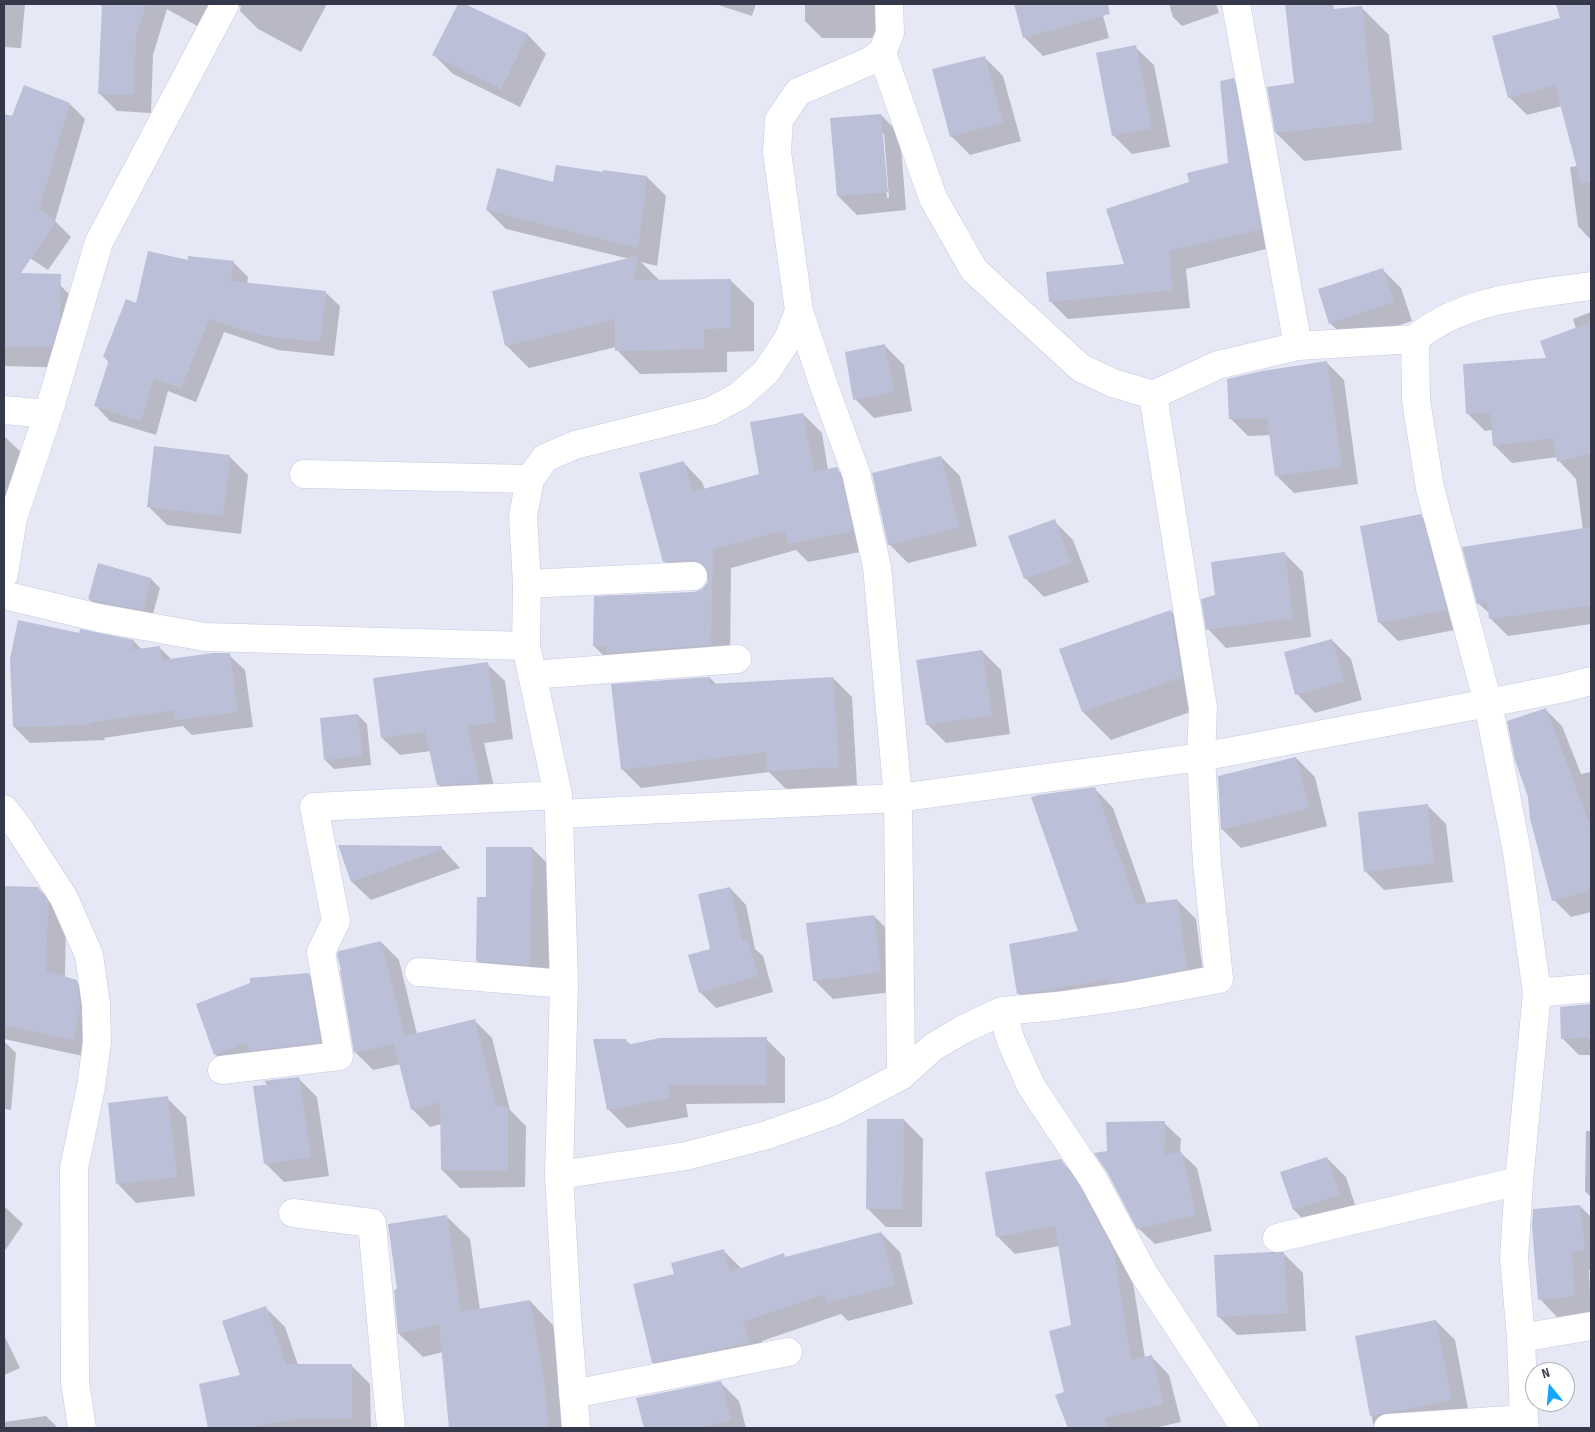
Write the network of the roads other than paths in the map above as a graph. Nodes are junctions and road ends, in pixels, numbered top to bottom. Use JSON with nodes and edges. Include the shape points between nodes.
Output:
{"nodes":[{"id":1,"x":225,"y":4,"type":"edge"},
{"id":2,"x":889,"y":4,"type":"edge"},
{"id":3,"x":1236,"y":4,"type":"edge"},
{"id":4,"x":882,"y":53,"type":"junction"},
{"id":5,"x":1591,"y":286,"type":"edge"},
{"id":6,"x":799,"y":311,"type":"junction"},
{"id":7,"x":1415,"y":340,"type":"junction"},
{"id":8,"x":1298,"y":346,"type":"junction"},
{"id":9,"x":1153,"y":395,"type":"junction"},
{"id":10,"x":4,"y":410,"type":"edge"},
{"id":11,"x":48,"y":414,"type":"junction"},
{"id":12,"x":304,"y":474,"type":"dead end"},
{"id":13,"x":530,"y":479,"type":"junction"},
{"id":14,"x":4,"y":574,"type":"edge"},
{"id":15,"x":693,"y":576,"type":"dead end"},
{"id":16,"x":527,"y":584,"type":"junction"},
{"id":17,"x":4,"y":595,"type":"edge"},
{"id":18,"x":526,"y":646,"type":"junction"},
{"id":19,"x":737,"y":659,"type":"dead end"},
{"id":20,"x":532,"y":675,"type":"junction"},
{"id":21,"x":1591,"y":681,"type":"edge"},
{"id":22,"x":1488,"y":703,"type":"junction"},
{"id":23,"x":1201,"y":757,"type":"junction"},
{"id":24,"x":898,"y":798,"type":"junction"},
{"id":25,"x":559,"y":804,"type":"junction"},
{"id":26,"x":4,"y":809,"type":"edge"},
{"id":27,"x":419,"y":972,"type":"dead end"},
{"id":28,"x":564,"y":984,"type":"junction"},
{"id":29,"x":1591,"y":988,"type":"edge"},
{"id":30,"x":1537,"y":993,"type":"junction"},
{"id":31,"x":1002,"y":1011,"type":"junction"},
{"id":32,"x":222,"y":1070,"type":"dead end"},
{"id":33,"x":901,"y":1076,"type":"junction"},
{"id":34,"x":560,"y":1175,"type":"junction"},
{"id":35,"x":1519,"y":1182,"type":"junction"},
{"id":36,"x":293,"y":1213,"type":"dead end"},
{"id":37,"x":1277,"y":1238,"type":"dead end"},
{"id":38,"x":1591,"y":1326,"type":"edge"},
{"id":39,"x":1521,"y":1338,"type":"junction"},
{"id":40,"x":788,"y":1352,"type":"dead end"},
{"id":41,"x":573,"y":1394,"type":"junction"},
{"id":42,"x":1525,"y":1424,"type":"edge"},
{"id":43,"x":82,"y":1428,"type":"edge"},
{"id":44,"x":391,"y":1428,"type":"edge"},
{"id":45,"x":576,"y":1428,"type":"edge"},
{"id":46,"x":1245,"y":1428,"type":"edge"},
{"id":47,"x":1388,"y":1428,"type":"edge"}],
"edges":[{"from":1,"to":11,"type":"street","via":[[99,242]]},
{"from":2,"to":4,"type":"street","via":[[890,33]]},
{"from":3,"to":8,"type":"street"},
{"from":4,"to":6,"type":"street","via":[[798,92],[779,120],[777,152]]},
{"from":4,"to":9,"type":"street","via":[[933,198],[974,270],[1081,368],[1113,383]]},
{"from":5,"to":7,"type":"street","via":[[1508,298],[1463,310]]},
{"from":6,"to":13,"type":"street","via":[[788,339],[766,372],[739,396],[711,411],[576,445],[545,458]]},
{"from":6,"to":24,"type":"street","via":[[856,473],[877,567]]},
{"from":7,"to":8,"type":"street"},
{"from":7,"to":22,"type":"street","via":[[1416,400],[1430,488]]},
{"from":8,"to":9,"type":"street","via":[[1218,365]]},
{"from":9,"to":23,"type":"street","via":[[1203,708]]},
{"from":10,"to":11,"type":"street"},
{"from":11,"to":14,"type":"street","via":[[13,518]]},
{"from":12,"to":13,"type":"street"},
{"from":13,"to":16,"type":"street","via":[[523,516]]},
{"from":15,"to":16,"type":"street"},
{"from":16,"to":18,"type":"street"},
{"from":17,"to":18,"type":"street","via":[[99,618],[204,637]]},
{"from":18,"to":20,"type":"street"},
{"from":19,"to":20,"type":"street"},
{"from":20,"to":25,"type":"street"},
{"from":21,"to":22,"type":"street"},
{"from":22,"to":23,"type":"street"},
{"from":22,"to":30,"type":"street","via":[[1517,852]]},
{"from":23,"to":24,"type":"street"},
{"from":23,"to":31,"type":"street","via":[[1207,863],[1219,979],[1128,996]]},
{"from":24,"to":25,"type":"street"},
{"from":24,"to":33,"type":"street"},
{"from":25,"to":28,"type":"street"},
{"from":25,"to":32,"type":"street","via":[[314,807],[336,921],[321,952],[339,1056]]},
{"from":26,"to":43,"type":"street","via":[[64,898],[89,955],[96,1004],[97,1042],[91,1087],[74,1168],[75,1382]]},
{"from":27,"to":28,"type":"street"},
{"from":28,"to":34,"type":"street"},
{"from":29,"to":30,"type":"street"},
{"from":30,"to":35,"type":"street"},
{"from":31,"to":33,"type":"street","via":[[933,1047]]},
{"from":31,"to":46,"type":"street","via":[[1031,1086],[1093,1179],[1144,1274]]},
{"from":33,"to":34,"type":"street","via":[[835,1110],[767,1135],[686,1156]]},
{"from":34,"to":41,"type":"street"},
{"from":35,"to":37,"type":"street"},
{"from":35,"to":39,"type":"street","via":[[1514,1258]]},
{"from":36,"to":44,"type":"street","via":[[372,1222]]},
{"from":38,"to":39,"type":"street"},
{"from":39,"to":42,"type":"street"},
{"from":40,"to":41,"type":"street"},
{"from":41,"to":45,"type":"street"},
{"from":42,"to":47,"type":"street"}]}
